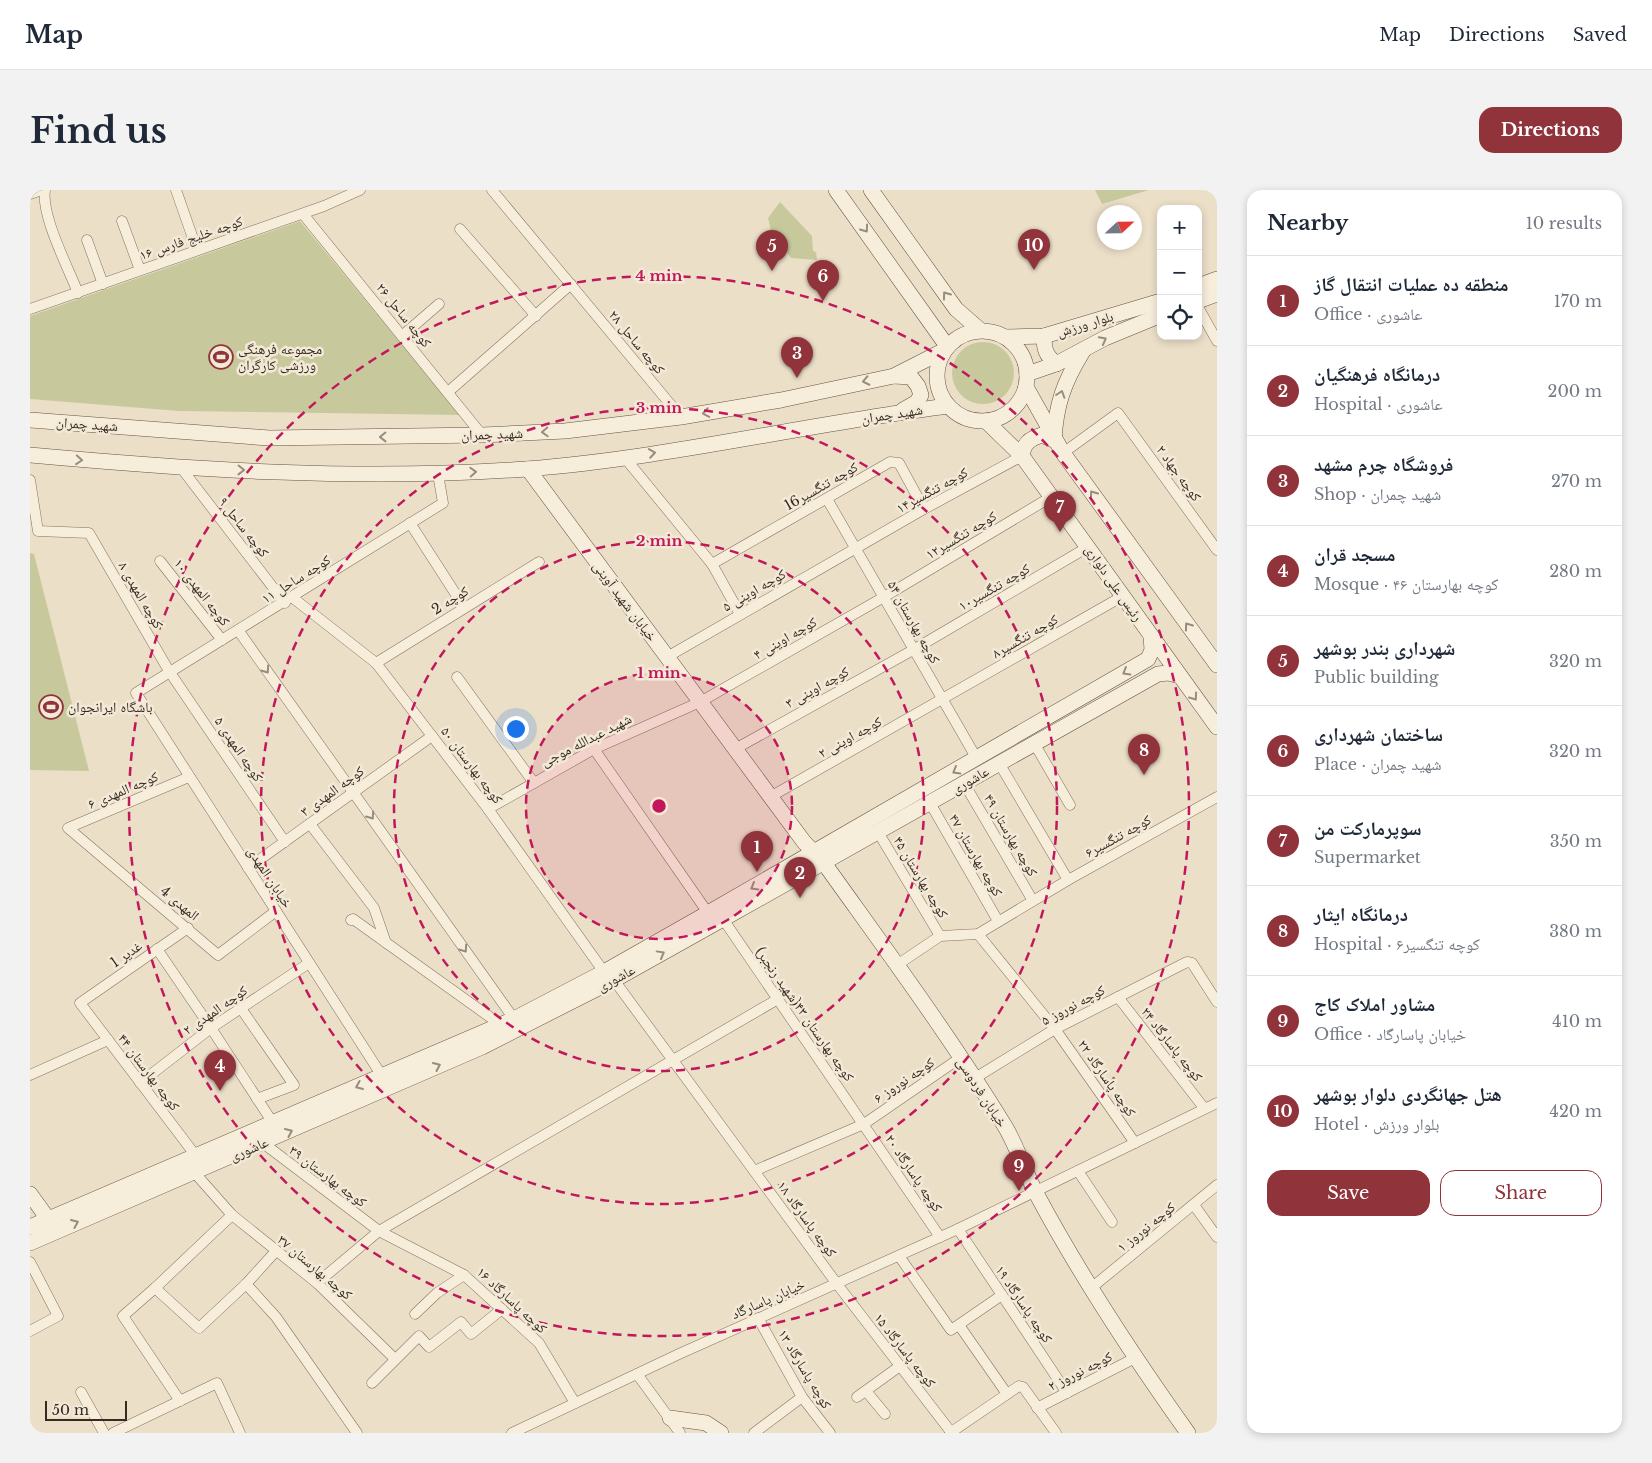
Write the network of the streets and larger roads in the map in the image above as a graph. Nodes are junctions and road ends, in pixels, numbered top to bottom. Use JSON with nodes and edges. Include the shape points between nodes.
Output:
{"nodes":[{"id":1,"x":41,"y":190,"type":"edge"},
{"id":2,"x":46,"y":190,"type":"edge"},
{"id":3,"x":176,"y":190,"type":"edge"},
{"id":4,"x":360,"y":190,"type":"edge"},
{"id":5,"x":492,"y":190,"type":"edge"},
{"id":6,"x":836,"y":190,"type":"edge"},
{"id":7,"x":871,"y":190,"type":"edge"},
{"id":8,"x":30,"y":194,"type":"edge"},
{"id":9,"x":303,"y":214,"type":"junction"},
{"id":10,"x":122,"y":221,"type":"dead end"},
{"id":11,"x":460,"y":229,"type":"dead end"},
{"id":12,"x":87,"y":240,"type":"dead end"},
{"id":13,"x":197,"y":250,"type":"junction"},
{"id":14,"x":140,"y":270,"type":"junction"},
{"id":15,"x":1217,"y":279,"type":"edge"},
{"id":16,"x":103,"y":284,"type":"junction"},
{"id":17,"x":571,"y":284,"type":"junction"},
{"id":18,"x":1202,"y":285,"type":"edge"},
{"id":19,"x":78,"y":293,"type":"junction"},
{"id":20,"x":1217,"y":294,"type":"edge"},
{"id":21,"x":1202,"y":300,"type":"edge"},
{"id":22,"x":1157,"y":301,"type":"edge"},
{"id":23,"x":439,"y":304,"type":"dead end"},
{"id":24,"x":30,"y":309,"type":"edge"},
{"id":25,"x":1202,"y":314,"type":"edge"},
{"id":26,"x":536,"y":316,"type":"junction"},
{"id":27,"x":1157,"y":317,"type":"edge"},
{"id":28,"x":980,"y":330,"type":"junction"},
{"id":29,"x":402,"y":336,"type":"junction"},
{"id":30,"x":1044,"y":336,"type":"junction"},
{"id":31,"x":1006,"y":337,"type":"junction"},
{"id":32,"x":1217,"y":341,"type":"edge"},
{"id":33,"x":945,"y":348,"type":"junction"},
{"id":34,"x":1083,"y":351,"type":"junction"},
{"id":35,"x":1056,"y":364,"type":"junction"},
{"id":36,"x":894,"y":376,"type":"junction"},
{"id":37,"x":1026,"y":380,"type":"junction"},
{"id":38,"x":448,"y":392,"type":"junction"},
{"id":39,"x":948,"y":406,"type":"junction"},
{"id":40,"x":899,"y":412,"type":"junction"},
{"id":41,"x":681,"y":417,"type":"junction"},
{"id":42,"x":30,"y":420,"type":"edge"},
{"id":43,"x":986,"y":421,"type":"junction"},
{"id":44,"x":482,"y":435,"type":"junction"},
{"id":45,"x":1054,"y":440,"type":"junction"},
{"id":46,"x":1063,"y":453,"type":"junction"},
{"id":47,"x":30,"y":455,"type":"edge"},
{"id":48,"x":1022,"y":456,"type":"junction"},
{"id":49,"x":625,"y":458,"type":"junction"},
{"id":50,"x":182,"y":469,"type":"junction"},
{"id":51,"x":528,"y":469,"type":"junction"},
{"id":52,"x":438,"y":474,"type":"junction"},
{"id":53,"x":30,"y":480,"type":"edge"},
{"id":54,"x":1052,"y":496,"type":"junction"},
{"id":55,"x":827,"y":499,"type":"junction"},
{"id":56,"x":924,"y":509,"type":"junction"},
{"id":57,"x":410,"y":523,"type":"junction"},
{"id":58,"x":1088,"y":547,"type":"junction"},
{"id":59,"x":856,"y":548,"type":"junction"},
{"id":60,"x":1217,"y":550,"type":"edge"},
{"id":61,"x":160,"y":561,"type":"dead end"},
{"id":62,"x":538,"y":562,"type":"dead end"},
{"id":63,"x":712,"y":564,"type":"junction"},
{"id":64,"x":1123,"y":596,"type":"junction"},
{"id":65,"x":884,"y":597,"type":"junction"},
{"id":66,"x":289,"y":600,"type":"junction"},
{"id":67,"x":464,"y":607,"type":"junction"},
{"id":68,"x":740,"y":614,"type":"junction"},
{"id":69,"x":238,"y":630,"type":"junction"},
{"id":70,"x":1151,"y":636,"type":"junction"},
{"id":71,"x":222,"y":640,"type":"junction"},
{"id":72,"x":913,"y":650,"type":"junction"},
{"id":73,"x":667,"y":657,"type":"junction"},
{"id":74,"x":1215,"y":657,"type":"edge"},
{"id":75,"x":376,"y":663,"type":"junction"},
{"id":76,"x":169,"y":672,"type":"junction"},
{"id":77,"x":1180,"y":676,"type":"junction"},
{"id":78,"x":457,"y":677,"type":"dead end"},
{"id":79,"x":136,"y":692,"type":"joint"},
{"id":80,"x":942,"y":700,"type":"junction"},
{"id":81,"x":700,"y":702,"type":"junction"},
{"id":82,"x":1217,"y":728,"type":"edge"},
{"id":83,"x":432,"y":736,"type":"junction"},
{"id":84,"x":1034,"y":743,"type":"junction"},
{"id":85,"x":594,"y":749,"type":"junction"},
{"id":86,"x":735,"y":749,"type":"junction"},
{"id":87,"x":977,"y":759,"type":"junction"},
{"id":88,"x":999,"y":763,"type":"junction"},
{"id":89,"x":188,"y":777,"type":"junction"},
{"id":90,"x":534,"y":783,"type":"junction"},
{"id":91,"x":964,"y":783,"type":"junction"},
{"id":92,"x":353,"y":791,"type":"junction"},
{"id":93,"x":770,"y":797,"type":"junction"},
{"id":94,"x":1217,"y":797,"type":"edge"},
{"id":95,"x":930,"y":803,"type":"junction"},
{"id":96,"x":1070,"y":805,"type":"dead end"},
{"id":97,"x":488,"y":810,"type":"junction"},
{"id":98,"x":310,"y":824,"type":"junction"},
{"id":99,"x":68,"y":828,"type":"joint"},
{"id":100,"x":878,"y":832,"type":"junction"},
{"id":101,"x":285,"y":842,"type":"junction"},
{"id":102,"x":818,"y":858,"type":"junction"},
{"id":103,"x":248,"y":868,"type":"junction"},
{"id":104,"x":1068,"y":880,"type":"junction"},
{"id":105,"x":1033,"y":900,"type":"junction"},
{"id":106,"x":276,"y":912,"type":"junction"},
{"id":107,"x":708,"y":914,"type":"junction"},
{"id":108,"x":723,"y":919,"type":"junction"},
{"id":109,"x":351,"y":920,"type":"dead end"},
{"id":110,"x":998,"y":921,"type":"junction"},
{"id":111,"x":188,"y":928,"type":"junction"},
{"id":112,"x":978,"y":934,"type":"junction"},
{"id":113,"x":940,"y":936,"type":"junction"},
{"id":114,"x":386,"y":943,"type":"junction"},
{"id":115,"x":157,"y":949,"type":"junction"},
{"id":116,"x":308,"y":963,"type":"junction"},
{"id":117,"x":897,"y":965,"type":"junction"},
{"id":118,"x":609,"y":976,"type":"junction"},
{"id":119,"x":1118,"y":997,"type":"junction"},
{"id":120,"x":778,"y":999,"type":"junction"},
{"id":121,"x":1217,"y":1002,"type":"edge"},
{"id":122,"x":80,"y":1003,"type":"joint"},
{"id":123,"x":240,"y":1007,"type":"junction"},
{"id":124,"x":507,"y":1022,"type":"junction"},
{"id":125,"x":211,"y":1028,"type":"junction"},
{"id":126,"x":1056,"y":1029,"type":"junction"},
{"id":127,"x":108,"y":1040,"type":"junction"},
{"id":128,"x":960,"y":1058,"type":"junction"},
{"id":129,"x":672,"y":1060,"type":"junction"},
{"id":130,"x":30,"y":1075,"type":"edge"},
{"id":131,"x":382,"y":1076,"type":"junction"},
{"id":132,"x":975,"y":1078,"type":"junction"},
{"id":133,"x":140,"y":1083,"type":"junction"},
{"id":134,"x":257,"y":1099,"type":"junction"},
{"id":135,"x":1217,"y":1103,"type":"edge"},
{"id":136,"x":1204,"y":1108,"type":"junction"},
{"id":137,"x":273,"y":1123,"type":"junction"},
{"id":138,"x":864,"y":1124,"type":"junction"},
{"id":139,"x":263,"y":1143,"type":"junction"},
{"id":140,"x":1135,"y":1143,"type":"junction"},
{"id":141,"x":196,"y":1156,"type":"junction"},
{"id":142,"x":754,"y":1171,"type":"junction"},
{"id":143,"x":1078,"y":1171,"type":"junction"},
{"id":144,"x":194,"y":1172,"type":"junction"},
{"id":145,"x":1217,"y":1185,"type":"edge"},
{"id":146,"x":1036,"y":1192,"type":"junction"},
{"id":147,"x":30,"y":1194,"type":"edge"},
{"id":148,"x":1194,"y":1206,"type":"junction"},
{"id":149,"x":232,"y":1215,"type":"junction"},
{"id":150,"x":1112,"y":1222,"type":"dead end"},
{"id":151,"x":38,"y":1225,"type":"edge"},
{"id":152,"x":958,"y":1229,"type":"junction"},
{"id":153,"x":379,"y":1231,"type":"junction"},
{"id":154,"x":940,"y":1237,"type":"junction"},
{"id":155,"x":1217,"y":1237,"type":"edge"},
{"id":156,"x":30,"y":1242,"type":"edge"},
{"id":157,"x":276,"y":1251,"type":"junction"},
{"id":158,"x":899,"y":1256,"type":"junction"},
{"id":159,"x":30,"y":1262,"type":"edge"},
{"id":160,"x":464,"y":1274,"type":"junction"},
{"id":161,"x":317,"y":1283,"type":"junction"},
{"id":162,"x":246,"y":1284,"type":"junction"},
{"id":163,"x":837,"y":1284,"type":"junction"},
{"id":164,"x":155,"y":1288,"type":"junction"},
{"id":165,"x":1090,"y":1289,"type":"junction"},
{"id":166,"x":1002,"y":1295,"type":"junction"},
{"id":167,"x":502,"y":1310,"type":"junction"},
{"id":168,"x":415,"y":1314,"type":"dead end"},
{"id":169,"x":758,"y":1318,"type":"junction"},
{"id":170,"x":959,"y":1325,"type":"junction"},
{"id":171,"x":30,"y":1331,"type":"edge"},
{"id":172,"x":1135,"y":1358,"type":"junction"},
{"id":173,"x":395,"y":1359,"type":"junction"},
{"id":174,"x":900,"y":1366,"type":"junction"},
{"id":175,"x":638,"y":1374,"type":"junction"},
{"id":176,"x":372,"y":1383,"type":"dead end"},
{"id":177,"x":866,"y":1391,"type":"junction"},
{"id":178,"x":81,"y":1392,"type":"dead end"},
{"id":179,"x":1067,"y":1393,"type":"junction"},
{"id":180,"x":1007,"y":1394,"type":"junction"},
{"id":181,"x":802,"y":1397,"type":"junction"},
{"id":182,"x":857,"y":1397,"type":"dead end"},
{"id":183,"x":180,"y":1401,"type":"junction"},
{"id":184,"x":575,"y":1403,"type":"junction"},
{"id":185,"x":1037,"y":1408,"type":"junction"},
{"id":186,"x":885,"y":1414,"type":"dead end"},
{"id":187,"x":670,"y":1418,"type":"junction"},
{"id":188,"x":530,"y":1429,"type":"edge"},
{"id":189,"x":119,"y":1431,"type":"edge"},
{"id":190,"x":956,"y":1431,"type":"edge"},
{"id":191,"x":104,"y":1433,"type":"edge"},
{"id":192,"x":240,"y":1433,"type":"edge"},
{"id":193,"x":357,"y":1433,"type":"edge"},
{"id":194,"x":512,"y":1433,"type":"edge"},
{"id":195,"x":680,"y":1433,"type":"edge"},
{"id":196,"x":721,"y":1433,"type":"edge"},
{"id":197,"x":754,"y":1433,"type":"edge"},
{"id":198,"x":830,"y":1433,"type":"edge"},
{"id":199,"x":1056,"y":1433,"type":"edge"},
{"id":200,"x":1188,"y":1433,"type":"edge"}],
"edges":[{"from":1,"to":8,"type":"street"},
{"from":2,"to":19,"type":"street","via":[[44,200],[54,236]]},
{"from":3,"to":13,"type":"street"},
{"from":4,"to":9,"type":"street","name":"کوچه خلیج فارس ۱۶"},
{"from":5,"to":17,"type":"street","name":"کوچه ساحل ۲۸"},
{"from":6,"to":33,"type":"street","one_way":true},
{"from":28,"to":7,"type":"street","one_way":true,"via":[[956,309]]},
{"from":9,"to":13,"type":"street","name":"کوچه خلیج فارس ۱۶"},
{"from":9,"to":29,"type":"street","name":"کوچه ساحل ۲۶"},
{"from":10,"to":14,"type":"street"},
{"from":11,"to":26,"type":"street"},
{"from":12,"to":16,"type":"street"},
{"from":13,"to":14,"type":"street","name":"کوچه خلیج فارس ۱۶"},
{"from":14,"to":16,"type":"street","name":"کوچه خلیج فارس ۱۶"},
{"from":15,"to":18,"type":"street"},
{"from":16,"to":19,"type":"street","name":"کوچه خلیج فارس ۱۶"},
{"from":17,"to":26,"type":"street"},
{"from":17,"to":41,"type":"street","name":"کوچه ساحل ۲۸"},
{"from":19,"to":24,"type":"street","name":"کوچه خلیج فارس ۱۶"},
{"from":20,"to":21,"type":"street"},
{"from":22,"to":30,"type":"street","name":"بلوار ورزش"},
{"from":23,"to":29,"type":"street"},
{"from":25,"to":32,"type":"street"},
{"from":26,"to":38,"type":"street"},
{"from":34,"to":27,"type":"street","name":"بلوار ورزش","one_way":true},
{"from":28,"to":31,"type":"street"},
{"from":28,"to":33,"type":"street","via":[[966,333]]},
{"from":29,"to":38,"type":"street","name":"کوچه ساحل ۲۶"},
{"from":30,"to":31,"type":"street","name":"بلوار ورزش"},
{"from":30,"to":35,"type":"street","via":[[1047,356]]},
{"from":31,"to":37,"type":"street","via":[[1018,348],[1024,360]]},
{"from":33,"to":36,"type":"street","name":"شهید چمران"},
{"from":33,"to":39,"type":"street","via":[[936,379]]},
{"from":34,"to":35,"type":"street","name":"بلوار ورزش"},
{"from":45,"to":34,"type":"street","one_way":true,"via":[[1060,394]]},
{"from":35,"to":37,"type":"street","name":"بلوار ورزش"},
{"from":36,"to":40,"type":"street","via":[[911,377],[921,395],[917,402]]},
{"from":36,"to":41,"type":"street","name":"شهید چمران","one_way":true},
{"from":37,"to":43,"type":"street","via":[[1020,400],[1011,411]]},
{"from":37,"to":45,"type":"street"},
{"from":38,"to":44,"type":"street","name":"کوچه ساحل ۲۶"},
{"from":39,"to":40,"type":"street","name":"شهید چمران"},
{"from":39,"to":43,"type":"street","via":[[966,418]]},
{"from":49,"to":40,"type":"street","name":"شهید چمران","one_way":true},
{"from":41,"to":44,"type":"street","name":"شهید چمران","one_way":true,"via":[[565,431]]},
{"from":44,"to":42,"type":"street","name":"شهید چمران","one_way":true,"via":[[269,438]]},
{"from":43,"to":48,"type":"street","name":"رئیس علی دلواری"},
{"from":45,"to":46,"type":"street"},
{"from":45,"to":48,"type":"street","via":[[1042,435],[1030,439],[1023,446]]},
{"from":46,"to":60,"type":"street","name":"کوچه جهاد ۲","via":[[1118,413]]},
{"from":74,"to":46,"type":"street","one_way":true},
{"from":47,"to":50,"type":"street","name":"شهید چمران","one_way":true},
{"from":48,"to":54,"type":"street","name":"رئیس علی دلواری"},
{"from":48,"to":56,"type":"street","name":"کوچه تنگسیر۱۴"},
{"from":49,"to":51,"type":"street","name":"شهید چمران"},
{"from":49,"to":63,"type":"street"},
{"from":50,"to":52,"type":"street","name":"شهید چمران","one_way":true},
{"from":50,"to":66,"type":"street","name":"کوچه ساحل ۹"},
{"from":52,"to":51,"type":"street","name":"شهید چمران","one_way":true},
{"from":51,"to":73,"type":"street","name":"خیابان شهید آوینی"},
{"from":52,"to":57,"type":"street","name":"کوچه ساحل ۱۱","via":[[443,503]]},
{"from":53,"to":76,"type":"street","name":"کوچه المهدی ۸","via":[[38,530],[89,533]]},
{"from":54,"to":58,"type":"street","name":"رئیس علی دلواری"},
{"from":54,"to":65,"type":"street","name":"کوچه تنگسیر۱۲"},
{"from":55,"to":56,"type":"street","name":"کوچه تنگسیر16","via":[[895,461]]},
{"from":55,"to":59,"type":"street","name":"کوچه بهارستان ۵۴"},
{"from":55,"to":63,"type":"street","name":"کوچه تنگسیر16"},
{"from":56,"to":59,"type":"street","name":"کوچه تنگسیر۱۴"},
{"from":57,"to":66,"type":"street","name":"کوچه ساحل ۱۱"},
{"from":57,"to":67,"type":"street"},
{"from":58,"to":64,"type":"street","name":"رئیس علی دلواری"},
{"from":58,"to":72,"type":"street","name":"کوچه تنگسیر۱۰"},
{"from":59,"to":65,"type":"street","name":"کوچه بهارستان ۵۴"},
{"from":59,"to":68,"type":"street","name":"کوچه اوینی ۵"},
{"from":61,"to":71,"type":"street","name":"کوچه المهدی ۱۰"},
{"from":62,"to":67,"type":"street","name":"کوچه 2"},
{"from":63,"to":68,"type":"street"},
{"from":64,"to":70,"type":"street","name":"رئیس علی دلواری"},
{"from":64,"to":80,"type":"street","name":"کوچه تنگسیر۸"},
{"from":65,"to":72,"type":"street","name":"کوچه بهارستان ۵۴"},
{"from":65,"to":81,"type":"street","name":"کوچه اوینی ۴"},
{"from":66,"to":69,"type":"street","name":"کوچه ساحل ۱۱"},
{"from":66,"to":75,"type":"street","name":"کوچه بهارستان ۵۰"},
{"from":67,"to":75,"type":"street","name":"کوچه 2"},
{"from":68,"to":73,"type":"street","name":"کوچه اوینی ۵"},
{"from":69,"to":71,"type":"street","name":"کوچه ساحل ۱۱"},
{"from":69,"to":92,"type":"street","one_way":true},
{"from":70,"to":77,"type":"street","name":"رئیس علی دلواری"},
{"from":70,"to":87,"type":"street","name":"عاشوری","one_way":true,"via":[[1152,650],[1148,659]]},
{"from":71,"to":76,"type":"street","name":"کوچه ساحل ۱۱"},
{"from":72,"to":80,"type":"street","name":"کوچه بهارستان ۵۴"},
{"from":72,"to":86,"type":"street","name":"کوچه اوینی ۳"},
{"from":73,"to":81,"type":"street","name":"خیابان شهید آوینی"},
{"from":75,"to":83,"type":"street","name":"کوچه بهارستان ۵۰"},
{"from":76,"to":79,"type":"street","name":"کوچه ساحل ۱۱"},
{"from":76,"to":101,"type":"street","name":"کوچه المهدی ۵"},
{"from":77,"to":82,"type":"street","name":"رئیس علی دلواری","one_way":true},
{"from":77,"to":84,"type":"street","name":"عاشوری","via":[[1158,674]]},
{"from":78,"to":90,"type":"street"},
{"from":79,"to":89,"type":"street","name":"خیابان المهدی"},
{"from":80,"to":87,"type":"street","name":"کوچه بهارستان ۵۴"},
{"from":80,"to":93,"type":"street","name":"کوچه اوینی ۲"},
{"from":81,"to":85,"type":"street","name":"شهید عبدالله موجی"},
{"from":81,"to":86,"type":"street","name":"خیابان شهید آوینی"},
{"from":83,"to":92,"type":"street","name":"کوچه المهدی ۳"},
{"from":83,"to":97,"type":"street","name":"کوچه بهارستان ۵۰"},
{"from":84,"to":88,"type":"street","name":"عاشوری"},
{"from":84,"to":96,"type":"street"},
{"from":85,"to":90,"type":"street","name":"شهید عبدالله موجی"},
{"from":85,"to":107,"type":"street"},
{"from":86,"to":93,"type":"street","name":"خیابان شهید آوینی"},
{"from":87,"to":102,"type":"street","name":"عاشوری","one_way":true},
{"from":88,"to":91,"type":"street","name":"عاشوری"},
{"from":88,"to":104,"type":"street"},
{"from":89,"to":99,"type":"street","name":"کوچه المهدی ۶"},
{"from":89,"to":103,"type":"street","name":"خیابان المهدی"},
{"from":90,"to":97,"type":"street","name":"شهید عبدالله موجی"},
{"from":91,"to":95,"type":"street","name":"عاشوری"},
{"from":91,"to":105,"type":"street","name":"کوچه بهارستان ۴۹"},
{"from":92,"to":98,"type":"street","name":"کوچه المهدی ۳"},
{"from":92,"to":124,"type":"street","one_way":true},
{"from":93,"to":102,"type":"street","name":"خیابان شهید آوینی"},
{"from":94,"to":104,"type":"street","name":"کوچه تنگسیر۶"},
{"from":95,"to":100,"type":"street","name":"عاشوری"},
{"from":95,"to":110,"type":"street","name":"کوچه بهارستان ۴۷"},
{"from":97,"to":118,"type":"street","name":"کوچه بهارستان ۵۰"},
{"from":98,"to":101,"type":"street","name":"کوچه المهدی ۳"},
{"from":98,"to":114,"type":"street","via":[[374,908]]},
{"from":99,"to":111,"type":"street","name":"المهدی 4"},
{"from":100,"to":102,"type":"street","name":"عاشوری"},
{"from":100,"to":113,"type":"street","name":"کوچه بهارستان ۴۵"},
{"from":101,"to":103,"type":"street","name":"کوچه المهدی ۳"},
{"from":102,"to":107,"type":"street","name":"عاشوری","one_way":true},
{"from":102,"to":108,"type":"street","name":"عاشوری"},
{"from":102,"to":117,"type":"street","name":"خیابان فردوسی"},
{"from":103,"to":106,"type":"street","name":"خیابان المهدی"},
{"from":104,"to":105,"type":"street","name":"کوچه تنگسیر۶"},
{"from":105,"to":110,"type":"street","name":"کوچه تنگسیر۶"},
{"from":106,"to":111,"type":"street","name":"المهدی 4","via":[[218,955]]},
{"from":106,"to":116,"type":"street","name":"خیابان المهدی"},
{"from":107,"to":118,"type":"street","name":"عاشوری"},
{"from":118,"to":108,"type":"street","name":"عاشوری","one_way":true},
{"from":108,"to":120,"type":"street","name":"کوچه بهارستان ۴۳(شهید رنجبر)"},
{"from":109,"to":114,"type":"street"},
{"from":110,"to":112,"type":"street","name":"کوچه تنگسیر۶"},
{"from":111,"to":115,"type":"street","name":"غدیر 1"},
{"from":112,"to":113,"type":"street"},
{"from":112,"to":126,"type":"street","name":"کوچه پاسارگاد ۲۲"},
{"from":113,"to":117,"type":"street"},
{"from":114,"to":124,"type":"street"},
{"from":115,"to":122,"type":"street","name":"غدیر 1"},
{"from":115,"to":125,"type":"street"},
{"from":116,"to":123,"type":"street","name":"کوچه المهدی ۲"},
{"from":116,"to":131,"type":"street","name":"خیابان المهدی"},
{"from":117,"to":128,"type":"street","name":"خیابان فردوسی"},
{"from":118,"to":124,"type":"street","name":"عاشوری"},
{"from":118,"to":129,"type":"street","name":"کوچه بهارستان ۵۰"},
{"from":139,"to":118,"type":"street","name":"عاشوری","one_way":true,"via":[[482,1047]]},
{"from":119,"to":121,"type":"street","name":"کوچه نوروز ۵","via":[[1187,962],[1192,963]]},
{"from":119,"to":126,"type":"street","name":"کوچه نوروز ۵"},
{"from":119,"to":136,"type":"street","name":"کوچه پاسارگاد ۲۴"},
{"from":120,"to":129,"type":"street"},
{"from":120,"to":138,"type":"street","name":"کوچه بهارستان ۴۳(شهید رنجبر)"},
{"from":122,"to":127,"type":"street","name":"کوچه بهارستان ۴۴"},
{"from":123,"to":125,"type":"street","name":"کوچه المهدی ۲"},
{"from":123,"to":134,"type":"street","via":[[294,1085]]},
{"from":124,"to":131,"type":"street","name":"عاشوری"},
{"from":125,"to":133,"type":"street","name":"کوچه المهدی ۲"},
{"from":125,"to":134,"type":"street"},
{"from":126,"to":132,"type":"street","name":"کوچه نوروز ۵"},
{"from":126,"to":140,"type":"street","name":"کوچه پاسارگاد ۲۲"},
{"from":127,"to":130,"type":"street"},
{"from":127,"to":133,"type":"street","name":"کوچه بهارستان ۴۴"},
{"from":128,"to":132,"type":"street","name":"خیابان فردوسی"},
{"from":128,"to":138,"type":"street","name":"کوچه نوروز ۶"},
{"from":129,"to":142,"type":"street","name":"کوچه پاسارگاد ۱۸"},
{"from":129,"to":153,"type":"street"},
{"from":131,"to":137,"type":"street","name":"عاشوری","one_way":true},
{"from":132,"to":146,"type":"street","name":"خیابان فردوسی","via":[[1007,1131]]},
{"from":133,"to":141,"type":"street","name":"کوچه بهارستان ۴۴"},
{"from":134,"to":137,"type":"street"},
{"from":135,"to":136,"type":"street","name":"خیابان پاسارگاد"},
{"from":136,"to":140,"type":"street","name":"خیابان پاسارگاد"},
{"from":137,"to":141,"type":"street","name":"عاشوری"},
{"from":138,"to":142,"type":"street","name":"کوچه نوروز ۶"},
{"from":138,"to":154,"type":"street","name":"کوچه پاسارگاد ۲۰"},
{"from":139,"to":144,"type":"street","name":"عاشوری"},
{"from":139,"to":153,"type":"street","name":"کوچه بهارستان ۳۹"},
{"from":140,"to":143,"type":"street","name":"خیابان پاسارگاد"},
{"from":141,"to":151,"type":"street","name":"عاشوری"},
{"from":142,"to":163,"type":"street","name":"کوچه پاسارگاد ۱۸"},
{"from":143,"to":146,"type":"street","name":"خیابان پاسارگاد"},
{"from":143,"to":150,"type":"street"},
{"from":144,"to":149,"type":"street","name":"کوچه بهارستان ۳۷"},
{"from":151,"to":144,"type":"street","name":"عاشوری","one_way":true},
{"from":145,"to":148,"type":"street","name":"کوچه نوروز ۱"},
{"from":146,"to":152,"type":"street","name":"خیابان پاسارگاد"},
{"from":146,"to":165,"type":"street","name":"خیابان فردوسی"},
{"from":147,"to":151,"type":"street"},
{"from":148,"to":155,"type":"street"},
{"from":148,"to":165,"type":"street","name":"کوچه نوروز ۱"},
{"from":149,"to":157,"type":"street","name":"کوچه بهارستان ۳۷"},
{"from":149,"to":164,"type":"street"},
{"from":151,"to":156,"type":"street","name":"عاشوری"},
{"from":152,"to":154,"type":"street","name":"خیابان پاسارگاد"},
{"from":152,"to":166,"type":"street","name":"کوچه پاسارگاد ۱۹"},
{"from":153,"to":160,"type":"street","name":"کوچه پاسارگاد ۱۶"},
{"from":153,"to":161,"type":"street"},
{"from":154,"to":158,"type":"street","name":"خیابان پاسارگاد"},
{"from":157,"to":161,"type":"street","name":"کوچه بهارستان ۳۷"},
{"from":157,"to":162,"type":"street"},
{"from":158,"to":163,"type":"street","name":"خیابان پاسارگاد"},
{"from":158,"to":170,"type":"street","via":[[949,1330]]},
{"from":159,"to":171,"type":"street","via":[[58,1316]]},
{"from":160,"to":167,"type":"street","name":"کوچه پاسارگاد ۱۶"},
{"from":160,"to":168,"type":"street"},
{"from":161,"to":173,"type":"street","name":"کوچه بهارستان ۳۷"},
{"from":162,"to":164,"type":"street","via":[[199,1328]]},
{"from":162,"to":193,"type":"street","via":[[313,1366]]},
{"from":163,"to":169,"type":"street","name":"خیابان پاسارگاد"},
{"from":163,"to":174,"type":"street","name":"کوچه پاسارگاد ۱۵"},
{"from":164,"to":183,"type":"street","via":[[123,1316]]},
{"from":165,"to":172,"type":"street","name":"خیابان فردوسی"},
{"from":166,"to":170,"type":"street"},
{"from":166,"to":179,"type":"street","name":"کوچه پاسارگاد ۱۹"},
{"from":167,"to":173,"type":"street","via":[[471,1334],[461,1322],[429,1347],[419,1336]]},
{"from":167,"to":184,"type":"street","name":"کوچه پاسارگاد ۱۶","via":[[539,1344]]},
{"from":169,"to":175,"type":"street","name":"خیابان پاسارگاد"},
{"from":169,"to":181,"type":"street","name":"کوچه پاسارگاد ۱۳"},
{"from":170,"to":180,"type":"street"},
{"from":172,"to":179,"type":"street","name":"کوچه نوروز ۲"},
{"from":172,"to":200,"type":"street","name":"خیابان فردوسی"},
{"from":173,"to":176,"type":"street"},
{"from":174,"to":177,"type":"street"},
{"from":174,"to":190,"type":"street","name":"کوچه پاسارگاد ۱۵"},
{"from":175,"to":184,"type":"street","name":"خیابان پاسارگاد"},
{"from":175,"to":187,"type":"street"},
{"from":177,"to":182,"type":"street"},
{"from":177,"to":186,"type":"street"},
{"from":178,"to":191,"type":"street"},
{"from":179,"to":185,"type":"street","name":"کوچه نوروز ۲"},
{"from":180,"to":185,"type":"street","via":[[1022,1386]]},
{"from":180,"to":190,"type":"street"},
{"from":181,"to":197,"type":"street"},
{"from":181,"to":198,"type":"street","name":"کوچه پاسارگاد ۱۳"},
{"from":183,"to":189,"type":"street"},
{"from":183,"to":192,"type":"street","via":[[217,1384]]},
{"from":184,"to":188,"type":"street","name":"خیابان پاسارگاد"},
{"from":185,"to":199,"type":"street"},
{"from":187,"to":195,"type":"street"},
{"from":187,"to":196,"type":"street","via":[[706,1422]]},
{"from":188,"to":194,"type":"street","name":"خیابان پاسارگاد"}]}
